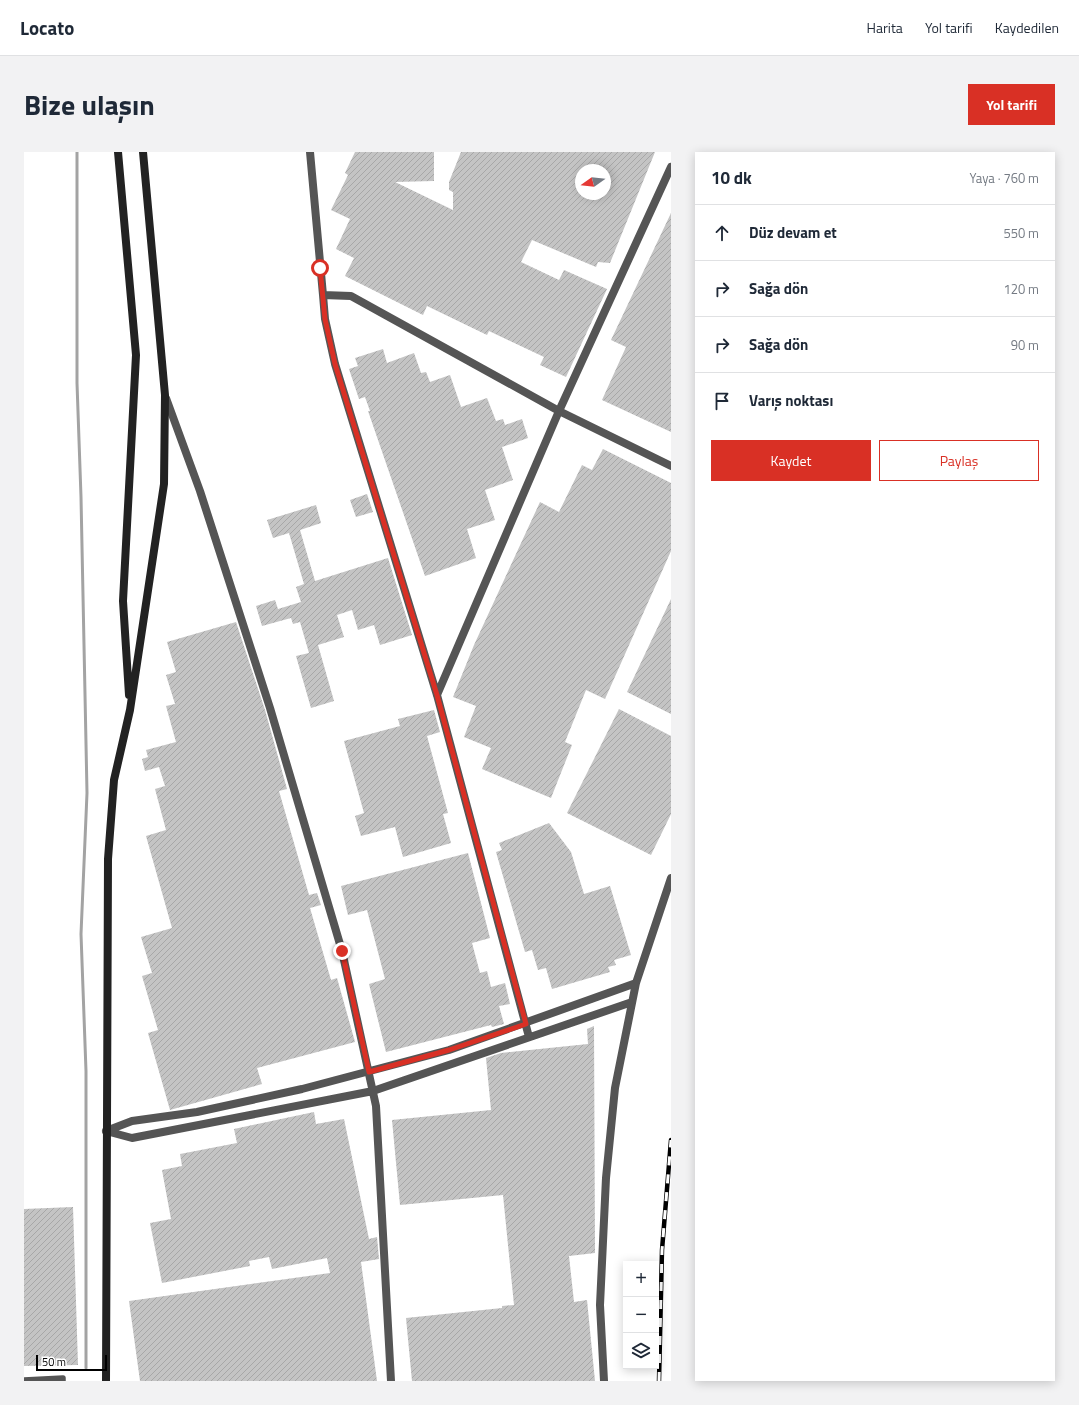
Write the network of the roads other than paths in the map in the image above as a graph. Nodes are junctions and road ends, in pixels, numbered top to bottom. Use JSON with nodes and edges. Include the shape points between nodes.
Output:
{"nodes":[{"id":1,"x":118,"y":152,"type":"edge"},
{"id":2,"x":143,"y":152,"type":"edge"},
{"id":3,"x":310,"y":152,"type":"edge"},
{"id":4,"x":671,"y":167,"type":"edge"},
{"id":5,"x":323,"y":295,"type":"junction"},
{"id":6,"x":165,"y":395,"type":"junction"},
{"id":7,"x":559,"y":411,"type":"junction"},
{"id":8,"x":671,"y":466,"type":"edge"},
{"id":9,"x":437,"y":695,"type":"junction"},
{"id":10,"x":130,"y":710,"type":"junction"},
{"id":11,"x":671,"y":878,"type":"edge"},
{"id":12,"x":636,"y":983,"type":"junction"},
{"id":13,"x":632,"y":1002,"type":"junction"},
{"id":14,"x":526,"y":1024,"type":"junction"},
{"id":15,"x":529,"y":1037,"type":"junction"},
{"id":16,"x":369,"y":1072,"type":"junction"},
{"id":17,"x":373,"y":1091,"type":"junction"},
{"id":18,"x":106,"y":1131,"type":"junction"},
{"id":19,"x":24,"y":1380,"type":"edge"},
{"id":20,"x":63,"y":1381,"type":"edge"},
{"id":21,"x":106,"y":1381,"type":"edge"},
{"id":22,"x":391,"y":1381,"type":"edge"},
{"id":23,"x":604,"y":1381,"type":"edge"}],
"edges":[{"from":1,"to":10,"type":"main road","via":[[136,355],[123,601]]},
{"from":2,"to":6,"type":"main road"},
{"from":3,"to":5,"type":"street"},
{"from":4,"to":7,"type":"street"},
{"from":5,"to":7,"type":"street","via":[[351,296]]},
{"from":5,"to":9,"type":"street","via":[[325,319],[335,364]]},
{"from":6,"to":10,"type":"main road","via":[[164,484]]},
{"from":6,"to":16,"type":"street","via":[[200,492],[272,716],[342,951]]},
{"from":7,"to":8,"type":"street"},
{"from":7,"to":9,"type":"street"},
{"from":9,"to":14,"type":"street"},
{"from":10,"to":18,"type":"main road","via":[[114,780],[108,859]]},
{"from":11,"to":12,"type":"street"},
{"from":12,"to":13,"type":"street"},
{"from":12,"to":14,"type":"street"},
{"from":13,"to":15,"type":"street"},
{"from":13,"to":23,"type":"street","via":[[615,1088],[606,1178],[600,1305]]},
{"from":14,"to":15,"type":"street"},
{"from":14,"to":16,"type":"street","via":[[449,1050]]},
{"from":15,"to":17,"type":"street"},
{"from":16,"to":17,"type":"street"},
{"from":16,"to":18,"type":"street","via":[[302,1090],[197,1112],[132,1121]]},
{"from":17,"to":18,"type":"street","via":[[132,1138]]},
{"from":17,"to":22,"type":"street","via":[[376,1106]]},
{"from":18,"to":21,"type":"main road"},
{"from":19,"to":20,"type":"lane","via":[[63,1378]]}]}
